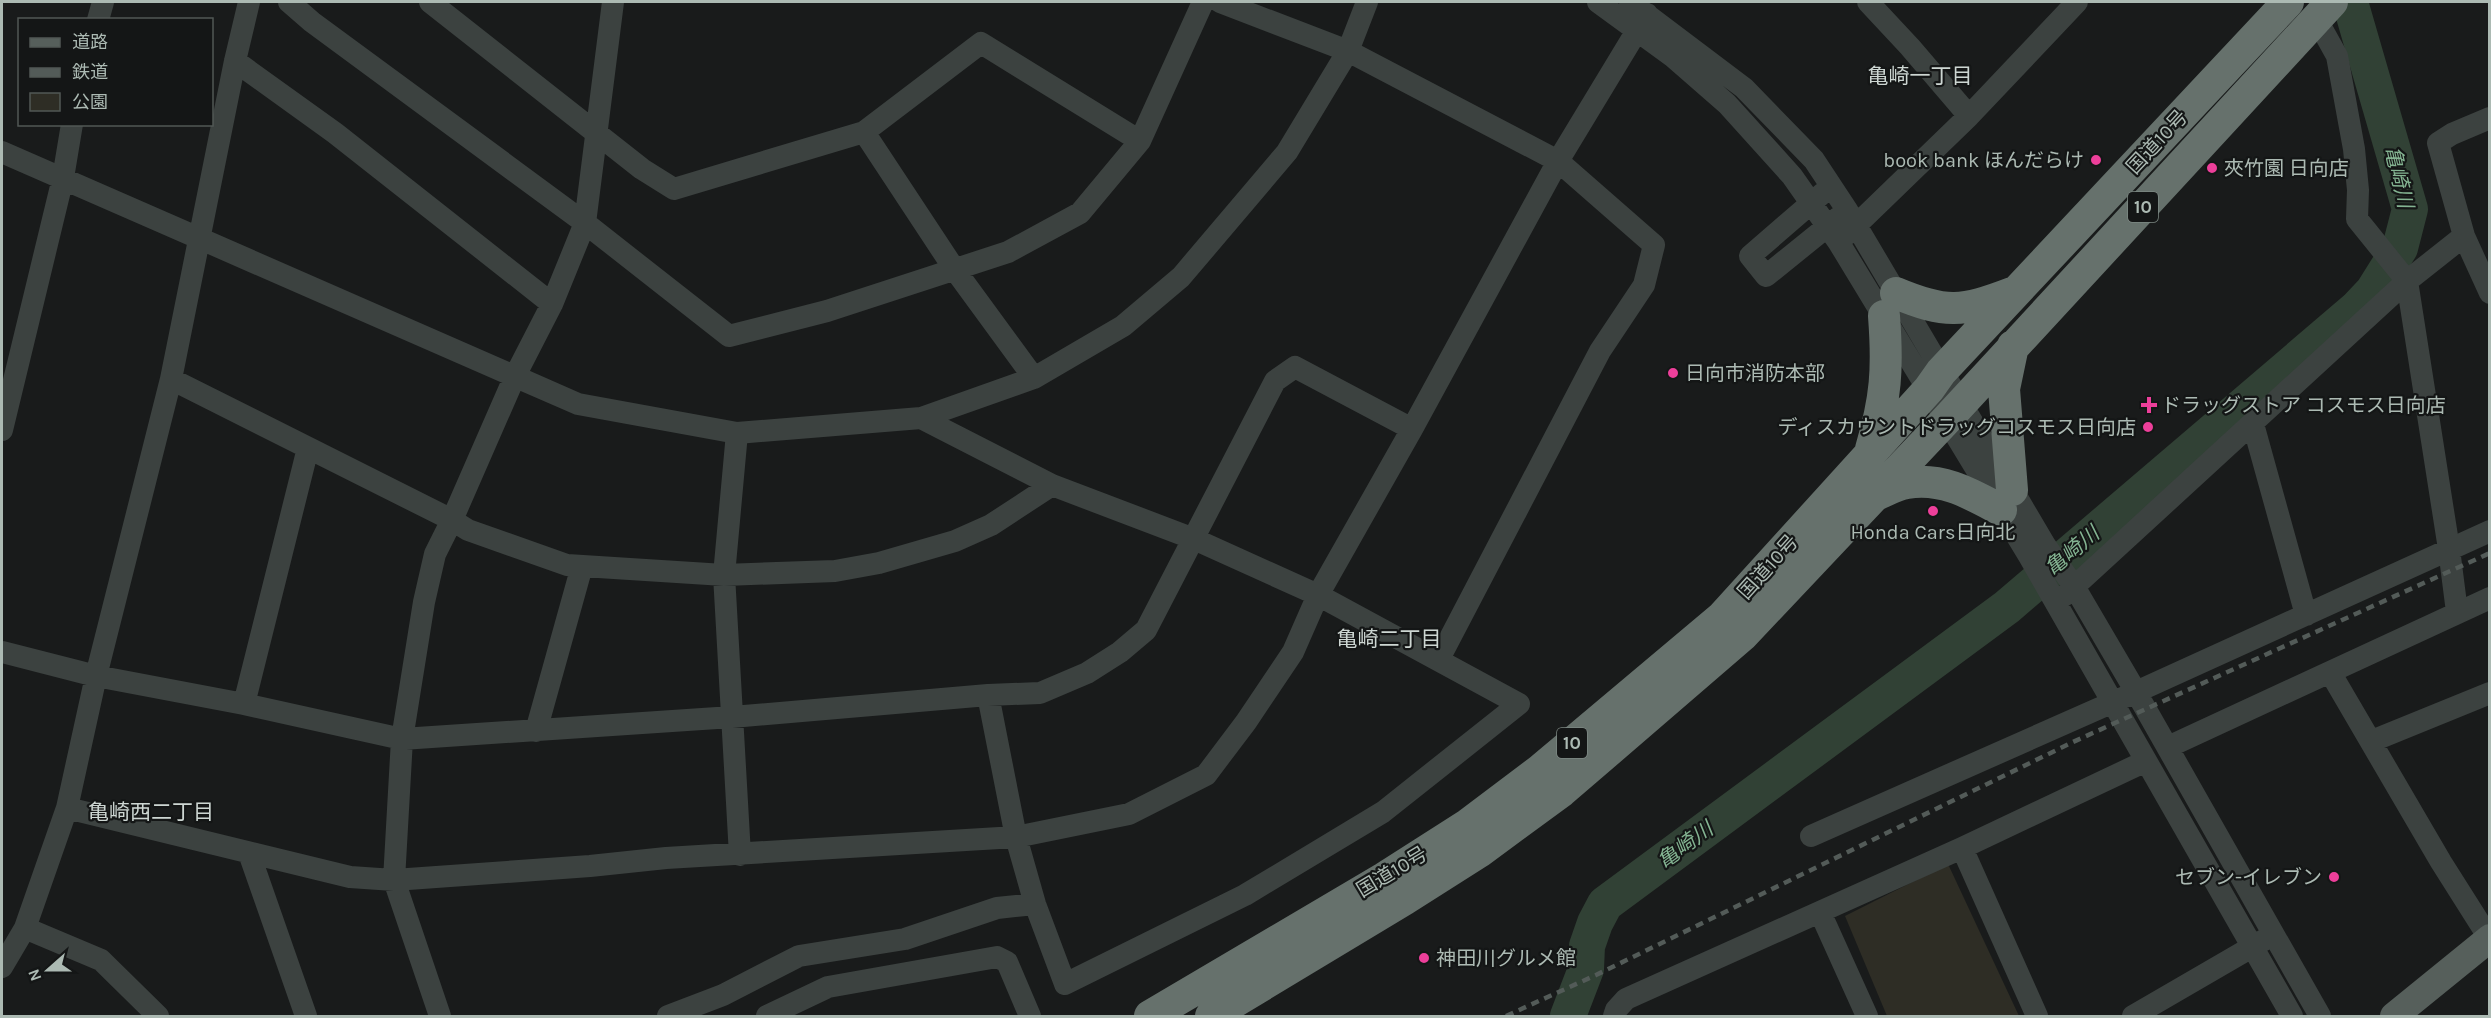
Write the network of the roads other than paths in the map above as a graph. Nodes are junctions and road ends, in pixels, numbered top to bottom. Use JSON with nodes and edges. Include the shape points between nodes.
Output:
{"nodes":[{"id":1,"x":104,"y":2,"type":"edge"},
{"id":2,"x":249,"y":2,"type":"edge"},
{"id":3,"x":289,"y":2,"type":"edge"},
{"id":4,"x":430,"y":2,"type":"edge"},
{"id":5,"x":613,"y":2,"type":"edge"},
{"id":6,"x":1203,"y":2,"type":"edge"},
{"id":7,"x":1221,"y":2,"type":"edge"},
{"id":8,"x":1367,"y":2,"type":"edge"},
{"id":9,"x":1598,"y":2,"type":"edge"},
{"id":10,"x":1868,"y":2,"type":"edge"},
{"id":11,"x":2288,"y":2,"type":"edge"},
{"id":12,"x":2070,"y":4,"type":"edge"},
{"id":13,"x":2324,"y":10,"type":"edge"},
{"id":14,"x":1638,"y":15,"type":"edge"},
{"id":15,"x":99,"y":18,"type":"edge"},
{"id":16,"x":1348,"y":51,"type":"junction"},
{"id":17,"x":235,"y":61,"type":"junction"},
{"id":18,"x":1969,"y":116,"type":"junction"},
{"id":19,"x":2490,"y":118,"type":"edge"},
{"id":20,"x":72,"y":126,"type":"edge"},
{"id":21,"x":596,"y":131,"type":"junction"},
{"id":22,"x":864,"y":132,"type":"junction"},
{"id":23,"x":1140,"y":141,"type":"junction"},
{"id":24,"x":2,"y":152,"type":"edge"},
{"id":25,"x":1558,"y":162,"type":"junction"},
{"id":26,"x":63,"y":178,"type":"junction"},
{"id":27,"x":1831,"y":186,"type":"junction"},
{"id":28,"x":1812,"y":204,"type":"junction"},
{"id":29,"x":1851,"y":218,"type":"junction"},
{"id":30,"x":585,"y":223,"type":"junction"},
{"id":31,"x":1834,"y":235,"type":"junction"},
{"id":32,"x":2464,"y":236,"type":"junction"},
{"id":33,"x":199,"y":239,"type":"junction"},
{"id":34,"x":955,"y":270,"type":"junction"},
{"id":35,"x":2408,"y":281,"type":"junction"},
{"id":36,"x":2016,"y":292,"type":"junction"},
{"id":37,"x":2490,"y":293,"type":"edge"},
{"id":38,"x":552,"y":304,"type":"junction"},
{"id":39,"x":1890,"y":304,"type":"junction"},
{"id":40,"x":2013,"y":346,"type":"junction"},
{"id":41,"x":515,"y":376,"type":"junction"},
{"id":42,"x":1034,"y":378,"type":"junction"},
{"id":43,"x":171,"y":379,"type":"junction"},
{"id":44,"x":1935,"y":380,"type":"junction"},
{"id":45,"x":1953,"y":411,"type":"junction"},
{"id":46,"x":921,"y":418,"type":"junction"},
{"id":47,"x":2253,"y":424,"type":"junction"},
{"id":48,"x":1412,"y":429,"type":"junction"},
{"id":49,"x":2,"y":430,"type":"edge"},
{"id":50,"x":737,"y":433,"type":"junction"},
{"id":51,"x":308,"y":448,"type":"junction"},
{"id":52,"x":1869,"y":455,"type":"junction"},
{"id":53,"x":1052,"y":485,"type":"junction"},
{"id":54,"x":1875,"y":495,"type":"junction"},
{"id":55,"x":2007,"y":500,"type":"junction"},
{"id":56,"x":452,"y":520,"type":"junction"},
{"id":57,"x":2490,"y":531,"type":"edge"},
{"id":58,"x":1194,"y":539,"type":"junction"},
{"id":59,"x":2449,"y":549,"type":"junction"},
{"id":60,"x":2037,"y":551,"type":"junction"},
{"id":61,"x":582,"y":566,"type":"junction"},
{"id":62,"x":724,"y":575,"type":"junction"},
{"id":63,"x":2074,"y":588,"type":"junction"},
{"id":64,"x":1318,"y":595,"type":"junction"},
{"id":65,"x":2490,"y":598,"type":"edge"},
{"id":66,"x":2056,"y":603,"type":"junction"},
{"id":67,"x":2457,"y":612,"type":"junction"},
{"id":68,"x":2306,"y":615,"type":"junction"},
{"id":69,"x":2,"y":652,"type":"edge"},
{"id":70,"x":1439,"y":659,"type":"junction"},
{"id":71,"x":2330,"y":672,"type":"junction"},
{"id":72,"x":96,"y":676,"type":"junction"},
{"id":73,"x":2136,"y":692,"type":"junction"},
{"id":74,"x":2490,"y":693,"type":"edge"},
{"id":75,"x":988,"y":695,"type":"junction"},
{"id":76,"x":2114,"y":702,"type":"junction"},
{"id":77,"x":244,"y":704,"type":"junction"},
{"id":78,"x":732,"y":717,"type":"junction"},
{"id":79,"x":536,"y":730,"type":"junction"},
{"id":80,"x":402,"y":739,"type":"junction"},
{"id":81,"x":2372,"y":741,"type":"junction"},
{"id":82,"x":2168,"y":747,"type":"junction"},
{"id":83,"x":2146,"y":761,"type":"junction"},
{"id":84,"x":67,"y":808,"type":"junction"},
{"id":85,"x":1811,"y":836,"type":"dead end"},
{"id":86,"x":1016,"y":837,"type":"junction"},
{"id":87,"x":1962,"y":848,"type":"junction"},
{"id":88,"x":249,"y":853,"type":"junction"},
{"id":89,"x":740,"y":855,"type":"junction"},
{"id":90,"x":394,"y":880,"type":"junction"},
{"id":91,"x":1035,"y":904,"type":"junction"},
{"id":92,"x":1820,"y":912,"type":"junction"},
{"id":93,"x":25,"y":928,"type":"junction"},
{"id":94,"x":2273,"y":934,"type":"junction"},
{"id":95,"x":2487,"y":943,"type":"edge"},
{"id":96,"x":2253,"y":948,"type":"junction"},
{"id":97,"x":2,"y":967,"type":"edge"},
{"id":98,"x":158,"y":1017,"type":"edge"},
{"id":99,"x":306,"y":1017,"type":"edge"},
{"id":100,"x":440,"y":1017,"type":"edge"},
{"id":101,"x":668,"y":1017,"type":"edge"},
{"id":102,"x":767,"y":1017,"type":"edge"},
{"id":103,"x":1030,"y":1017,"type":"edge"},
{"id":104,"x":1150,"y":1017,"type":"edge"},
{"id":105,"x":1211,"y":1017,"type":"edge"},
{"id":106,"x":1614,"y":1017,"type":"edge"},
{"id":107,"x":1867,"y":1017,"type":"edge"},
{"id":108,"x":2037,"y":1017,"type":"edge"},
{"id":109,"x":2133,"y":1017,"type":"edge"},
{"id":110,"x":2292,"y":1017,"type":"edge"},
{"id":111,"x":2320,"y":1017,"type":"edge"},
{"id":112,"x":2394,"y":1017,"type":"edge"}],
"edges":[{"from":1,"to":15,"type":"street"},
{"from":2,"to":17,"type":"street"},
{"from":3,"to":30,"type":"street"},
{"from":4,"to":21,"type":"street"},
{"from":5,"to":21,"type":"street"},
{"from":6,"to":23,"type":"street"},
{"from":7,"to":16,"type":"street"},
{"from":8,"to":16,"type":"street"},
{"from":9,"to":14,"type":"street"},
{"from":10,"to":18,"type":"street"},
{"from":11,"to":36,"type":"highway","name":"国道10号","number":"10"},
{"from":12,"to":18,"type":"street"},
{"from":13,"to":35,"type":"street","via":[[2337,56],[2354,149],[2357,219]]},
{"from":13,"to":40,"type":"highway","name":"国道10号","number":"10"},
{"from":14,"to":25,"type":"street"},
{"from":14,"to":27,"type":"street","via":[[1744,88],[1814,160]]},
{"from":14,"to":28,"type":"street","via":[[1672,56],[1727,104]]},
{"from":16,"to":25,"type":"street"},
{"from":16,"to":42,"type":"street","via":[[1287,152],[1181,277],[1123,326]]},
{"from":17,"to":33,"type":"street"},
{"from":17,"to":38,"type":"street","via":[[335,133]]},
{"from":18,"to":29,"type":"street"},
{"from":19,"to":32,"type":"street","via":[[2438,143]]},
{"from":20,"to":26,"type":"street"},
{"from":21,"to":22,"type":"street","via":[[642,169],[674,189]]},
{"from":21,"to":30,"type":"street"},
{"from":22,"to":23,"type":"street","via":[[981,43]]},
{"from":22,"to":34,"type":"street"},
{"from":23,"to":34,"type":"street","via":[[1080,213],[1008,252]]},
{"from":24,"to":26,"type":"street"},
{"from":25,"to":48,"type":"street"},
{"from":25,"to":70,"type":"street","via":[[1654,244],[1644,285],[1600,351]]},
{"from":26,"to":33,"type":"street"},
{"from":26,"to":49,"type":"street"},
{"from":27,"to":28,"type":"street"},
{"from":27,"to":29,"type":"street"},
{"from":28,"to":31,"type":"street"},
{"from":28,"to":31,"type":"street","via":[[1750,256],[1766,276]]},
{"from":29,"to":31,"type":"street"},
{"from":29,"to":39,"type":"street"},
{"from":30,"to":34,"type":"street","via":[[729,336],[827,311]]},
{"from":30,"to":38,"type":"street"},
{"from":31,"to":39,"type":"street"},
{"from":32,"to":35,"type":"street"},
{"from":32,"to":37,"type":"street"},
{"from":33,"to":41,"type":"street"},
{"from":33,"to":43,"type":"street"},
{"from":34,"to":42,"type":"street"},
{"from":35,"to":47,"type":"street"},
{"from":35,"to":59,"type":"street"},
{"from":36,"to":39,"type":"highway","via":[[1949,309]]},
{"from":36,"to":44,"type":"highway","name":"国道10号","number":"10"},
{"from":38,"to":41,"type":"street"},
{"from":39,"to":44,"type":"street"},
{"from":39,"to":52,"type":"highway","via":[[1886,386]]},
{"from":40,"to":45,"type":"highway","name":"国道10号","number":"10"},
{"from":40,"to":55,"type":"highway","via":[[2004,389]]},
{"from":41,"to":50,"type":"street","via":[[578,404]]},
{"from":41,"to":56,"type":"street"},
{"from":42,"to":46,"type":"street"},
{"from":43,"to":51,"type":"street"},
{"from":43,"to":72,"type":"street"},
{"from":44,"to":45,"type":"street"},
{"from":44,"to":52,"type":"highway","name":"国道10号","number":"10"},
{"from":45,"to":54,"type":"highway","name":"国道10号","number":"10"},
{"from":45,"to":55,"type":"street"},
{"from":46,"to":50,"type":"street"},
{"from":46,"to":53,"type":"street"},
{"from":47,"to":63,"type":"street"},
{"from":47,"to":68,"type":"street"},
{"from":48,"to":58,"type":"street","via":[[1295,367],[1275,381]]},
{"from":48,"to":64,"type":"street"},
{"from":50,"to":62,"type":"street"},
{"from":51,"to":56,"type":"street"},
{"from":51,"to":77,"type":"street"},
{"from":52,"to":104,"type":"highway","name":"国道10号","number":"10","via":[[1722,617],[1540,770],[1458,831]]},
{"from":53,"to":58,"type":"street"},
{"from":53,"to":62,"type":"street","via":[[991,525],[916,554],[835,571]]},
{"from":54,"to":55,"type":"highway","via":[[1906,483],[1934,482]]},
{"from":54,"to":105,"type":"highway","name":"国道10号","number":"10","via":[[1742,636],[1562,791],[1479,852]]},
{"from":55,"to":60,"type":"street"},
{"from":56,"to":61,"type":"street","via":[[468,530],[534,554]]},
{"from":56,"to":80,"type":"street","via":[[435,554],[424,602]]},
{"from":57,"to":59,"type":"street"},
{"from":58,"to":64,"type":"street"},
{"from":58,"to":75,"type":"street","via":[[1146,630],[1119,652],[1087,673],[1040,693]]},
{"from":59,"to":67,"type":"street"},
{"from":59,"to":68,"type":"street"},
{"from":60,"to":63,"type":"street"},
{"from":60,"to":66,"type":"street"},
{"from":61,"to":62,"type":"street"},
{"from":61,"to":79,"type":"street"},
{"from":62,"to":78,"type":"street"},
{"from":63,"to":66,"type":"street"},
{"from":63,"to":73,"type":"street"},
{"from":64,"to":70,"type":"street"},
{"from":64,"to":86,"type":"street","via":[[1293,652],[1206,775],[1128,814]]},
{"from":65,"to":67,"type":"street"},
{"from":66,"to":76,"type":"street"},
{"from":67,"to":71,"type":"street"},
{"from":68,"to":73,"type":"street"},
{"from":69,"to":72,"type":"street"},
{"from":70,"to":91,"type":"street","via":[[1519,704],[1383,812],[1245,895],[1065,984]]},
{"from":71,"to":81,"type":"street"},
{"from":71,"to":82,"type":"street"},
{"from":72,"to":77,"type":"street"},
{"from":72,"to":84,"type":"street"},
{"from":73,"to":76,"type":"street"},
{"from":73,"to":82,"type":"street"},
{"from":74,"to":81,"type":"street"},
{"from":75,"to":78,"type":"street"},
{"from":75,"to":86,"type":"street"},
{"from":76,"to":83,"type":"street"},
{"from":76,"to":85,"type":"street"},
{"from":77,"to":80,"type":"street"},
{"from":78,"to":79,"type":"street"},
{"from":78,"to":89,"type":"street"},
{"from":79,"to":80,"type":"street"},
{"from":80,"to":90,"type":"street"},
{"from":81,"to":95,"type":"street"},
{"from":82,"to":94,"type":"street"},
{"from":83,"to":87,"type":"street"},
{"from":83,"to":96,"type":"street"},
{"from":84,"to":88,"type":"street"},
{"from":84,"to":93,"type":"street"},
{"from":86,"to":89,"type":"street"},
{"from":86,"to":91,"type":"street"},
{"from":87,"to":92,"type":"street"},
{"from":87,"to":108,"type":"street"},
{"from":88,"to":90,"type":"street","via":[[350,877]]},
{"from":88,"to":99,"type":"street"},
{"from":89,"to":90,"type":"street"},
{"from":90,"to":100,"type":"street"},
{"from":91,"to":101,"type":"street","via":[[997,908],[905,939],[799,956],[723,995]]},
{"from":92,"to":106,"type":"street","via":[[1626,999]]},
{"from":92,"to":107,"type":"street"},
{"from":93,"to":97,"type":"street"},
{"from":93,"to":98,"type":"street","via":[[101,960]]},
{"from":94,"to":96,"type":"street"},
{"from":94,"to":111,"type":"street"},
{"from":95,"to":112,"type":"main road"},
{"from":96,"to":109,"type":"street"},
{"from":96,"to":110,"type":"street"},
{"from":102,"to":103,"type":"street","via":[[828,987],[997,957],[1007,962]]}]}
